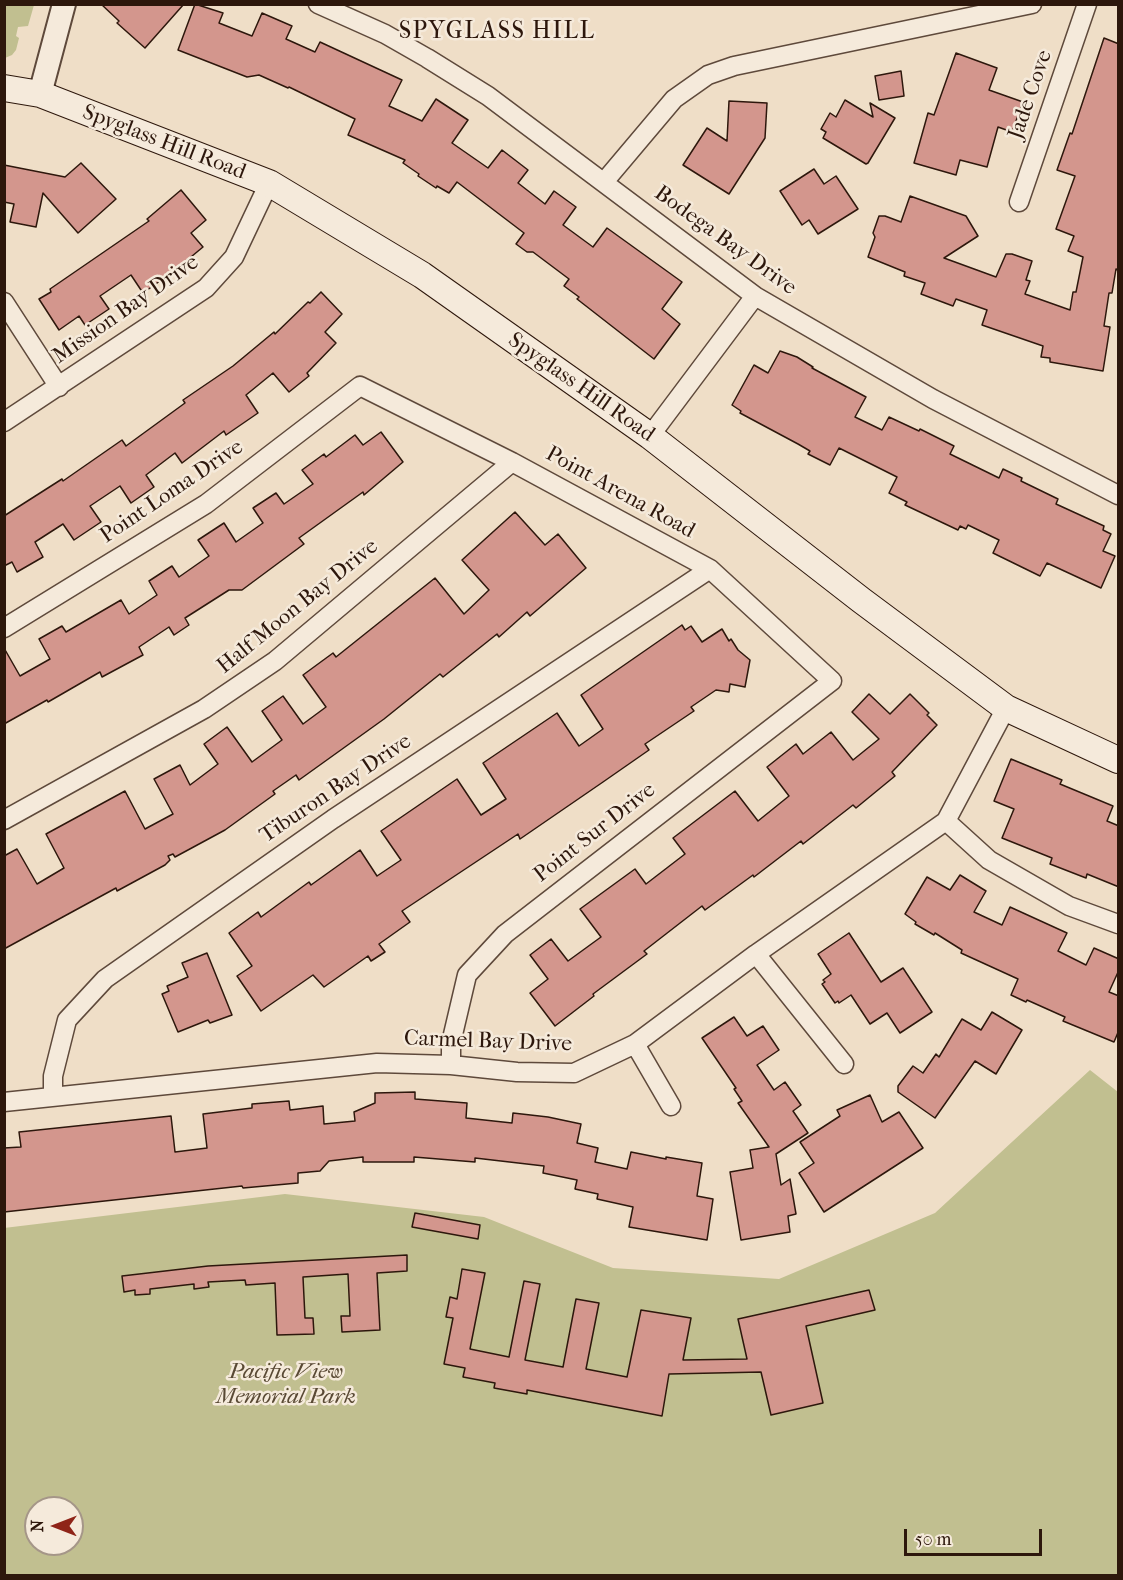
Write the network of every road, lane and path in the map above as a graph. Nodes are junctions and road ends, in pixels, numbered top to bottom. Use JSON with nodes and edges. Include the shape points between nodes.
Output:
{"nodes":[{"id":1,"x":64,"y":4,"type":"edge"},
{"id":2,"x":318,"y":4,"type":"edge"},
{"id":3,"x":1032,"y":4,"type":"edge"},
{"id":4,"x":1087,"y":4,"type":"edge"},
{"id":5,"x":971,"y":10,"type":"edge"},
{"id":6,"x":4,"y":88,"type":"edge"},
{"id":7,"x":40,"y":94,"type":"junction"},
{"id":8,"x":604,"y":182,"type":"junction"},
{"id":9,"x":268,"y":183,"type":"junction"},
{"id":10,"x":1019,"y":202,"type":"dead end"},
{"id":11,"x":755,"y":296,"type":"junction"},
{"id":12,"x":4,"y":302,"type":"edge"},
{"id":13,"x":360,"y":386,"type":"joint"},
{"id":14,"x":59,"y":387,"type":"junction"},
{"id":15,"x":4,"y":422,"type":"edge"},
{"id":16,"x":650,"y":436,"type":"junction"},
{"id":17,"x":512,"y":462,"type":"junction"},
{"id":18,"x":1119,"y":495,"type":"edge"},
{"id":19,"x":710,"y":569,"type":"junction"},
{"id":20,"x":4,"y":628,"type":"edge"},
{"id":21,"x":832,"y":681,"type":"joint"},
{"id":22,"x":1006,"y":708,"type":"junction"},
{"id":23,"x":1119,"y":760,"type":"edge"},
{"id":24,"x":4,"y":820,"type":"edge"},
{"id":25,"x":946,"y":821,"type":"junction"},
{"id":26,"x":1119,"y":924,"type":"edge"},
{"id":27,"x":756,"y":954,"type":"junction"},
{"id":28,"x":635,"y":1044,"type":"junction"},
{"id":29,"x":844,"y":1064,"type":"dead end"},
{"id":30,"x":451,"y":1065,"type":"junction"},
{"id":31,"x":53,"y":1097,"type":"junction"},
{"id":32,"x":4,"y":1102,"type":"edge"},
{"id":33,"x":671,"y":1106,"type":"dead end"}],
"edges":[{"from":1,"to":7,"type":"street"},
{"from":2,"to":8,"type":"street","name":"Bodega Bay Drive","via":[[385,34],[436,63],[488,96]]},
{"from":3,"to":5,"type":"street","via":[[973,17]]},
{"from":4,"to":10,"type":"street","name":"Jade Cove"},
{"from":5,"to":8,"type":"street","via":[[708,75],[674,99]]},
{"from":6,"to":7,"type":"main road","name":"Spyglass Hill Road"},
{"from":7,"to":9,"type":"main road","name":"Spyglass Hill Road"},
{"from":8,"to":11,"type":"street","name":"Bodega Bay Drive"},
{"from":9,"to":14,"type":"street","name":"Mission Bay Drive","via":[[234,257],[206,288]]},
{"from":9,"to":16,"type":"main road","name":"Spyglass Hill Road","via":[[422,275]]},
{"from":11,"to":16,"type":"street"},
{"from":11,"to":18,"type":"street","name":"Bodega Bay Drive","via":[[933,399]]},
{"from":12,"to":14,"type":"street"},
{"from":13,"to":17,"type":"street","name":"Point Arena Road"},
{"from":13,"to":20,"type":"street","name":"Point Loma Drive","via":[[206,504]]},
{"from":14,"to":15,"type":"street","name":"Mission Bay Drive"},
{"from":16,"to":22,"type":"main road","name":"Spyglass Hill Road"},
{"from":17,"to":19,"type":"street","name":"Point Arena Road"},
{"from":17,"to":24,"type":"street","name":"Half Moon Bay Drive","via":[[275,661],[204,709]]},
{"from":19,"to":21,"type":"street","name":"Point Arena Road"},
{"from":19,"to":31,"type":"street","name":"Tiburon Bay Drive","via":[[333,819],[105,980],[67,1020],[53,1076]]},
{"from":21,"to":30,"type":"street","name":"Point Sur Drive","via":[[505,934],[467,975],[451,1042]]},
{"from":22,"to":23,"type":"main road","name":"Spyglass Hill Road"},
{"from":22,"to":25,"type":"street","name":"Carmel Bay Drive"},
{"from":25,"to":26,"type":"street","via":[[989,860],[1069,906]]},
{"from":25,"to":27,"type":"street","name":"Carmel Bay Drive"},
{"from":27,"to":28,"type":"street","name":"Carmel Bay Drive"},
{"from":27,"to":29,"type":"street"},
{"from":28,"to":30,"type":"street","name":"Carmel Bay Drive","via":[[574,1073]]},
{"from":28,"to":33,"type":"street"},
{"from":30,"to":31,"type":"street","name":"Carmel Bay Drive","via":[[377,1063]]},
{"from":31,"to":32,"type":"street","name":"Carmel Bay Drive"}]}
